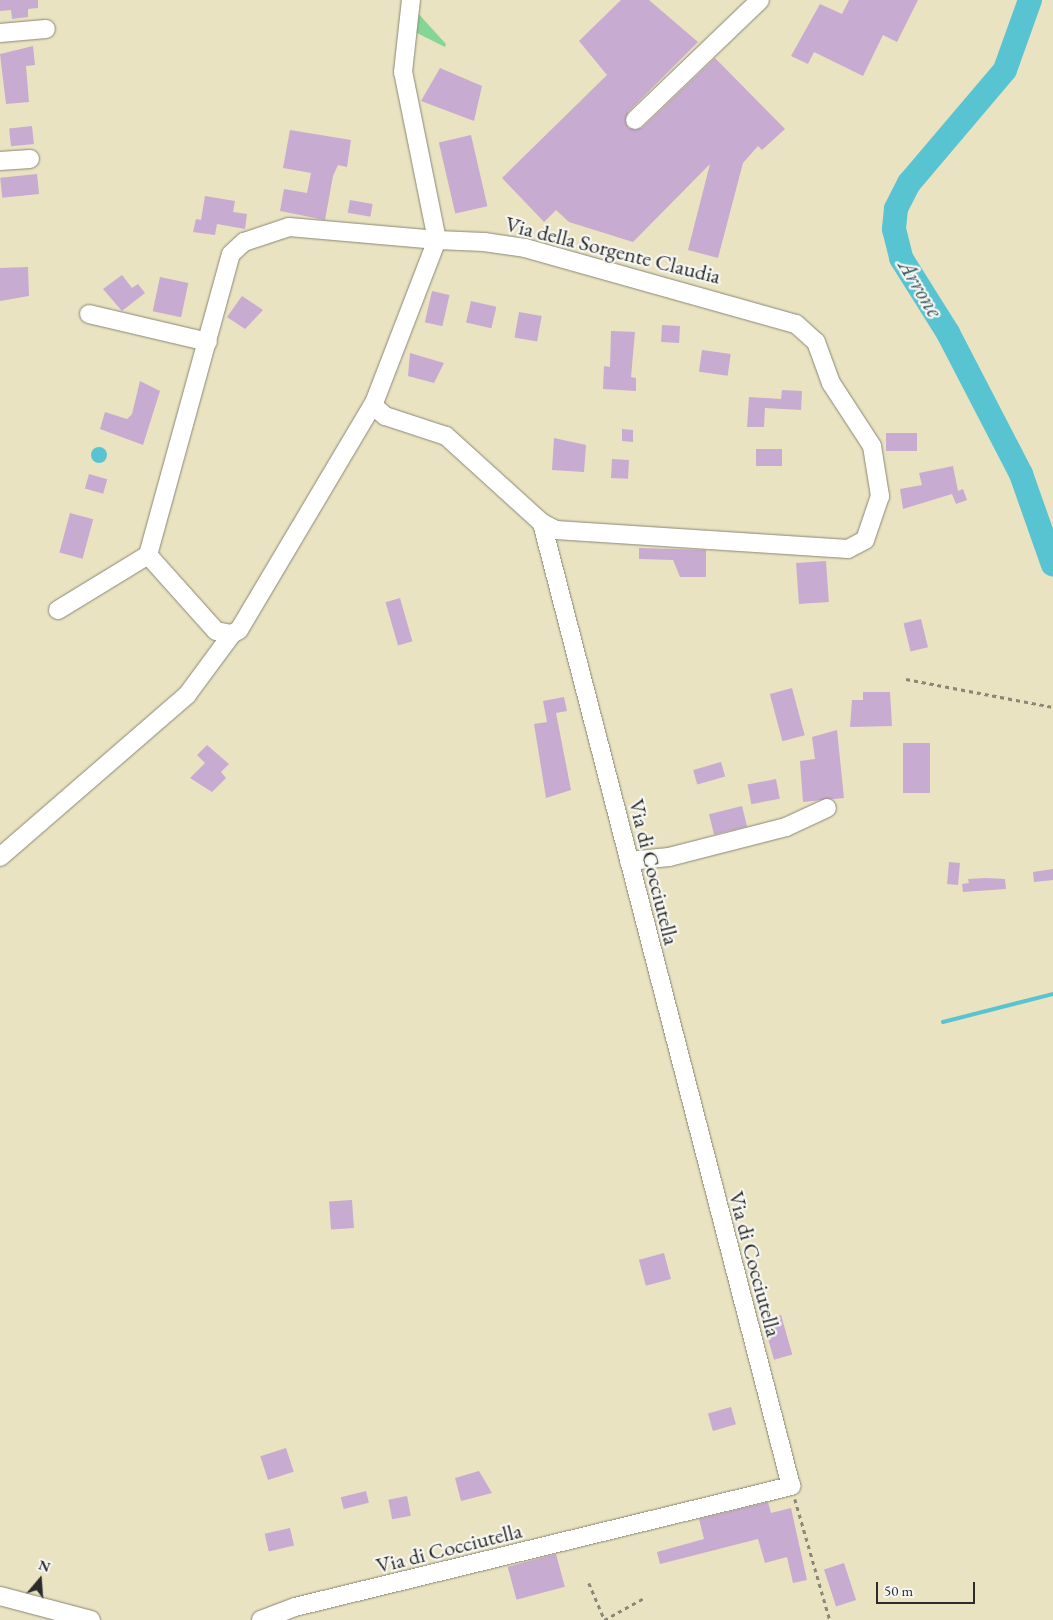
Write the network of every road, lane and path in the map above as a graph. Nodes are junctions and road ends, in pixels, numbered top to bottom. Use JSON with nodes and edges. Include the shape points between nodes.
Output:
{"nodes":[{"id":1,"x":411,"y":0,"type":"edge"},
{"id":2,"x":760,"y":0,"type":"edge"},
{"id":3,"x":46,"y":29,"type":"dead end"},
{"id":4,"x":0,"y":33,"type":"edge"},
{"id":5,"x":635,"y":120,"type":"dead end"},
{"id":6,"x":30,"y":159,"type":"dead end"},
{"id":7,"x":0,"y":162,"type":"edge"},
{"id":8,"x":437,"y":240,"type":"junction"},
{"id":9,"x":89,"y":314,"type":"dead end"},
{"id":10,"x":208,"y":342,"type":"junction"},
{"id":11,"x":374,"y":403,"type":"junction"},
{"id":12,"x":542,"y":523,"type":"junction"},
{"id":13,"x":148,"y":555,"type":"junction"},
{"id":14,"x":58,"y":610,"type":"dead end"},
{"id":15,"x":232,"y":634,"type":"junction"},
{"id":16,"x":906,"y":679,"type":"dead end"},
{"id":17,"x":1053,"y":707,"type":"edge"},
{"id":18,"x":828,"y":808,"type":"dead end"},
{"id":19,"x":0,"y":857,"type":"edge"},
{"id":20,"x":629,"y":861,"type":"junction"},
{"id":21,"x":791,"y":1486,"type":"junction"},
{"id":22,"x":589,"y":1583,"type":"dead end"},
{"id":23,"x":0,"y":1596,"type":"edge"},
{"id":24,"x":644,"y":1598,"type":"dead end"},
{"id":25,"x":88,"y":1620,"type":"edge"},
{"id":26,"x":261,"y":1620,"type":"edge"},
{"id":27,"x":604,"y":1620,"type":"edge"},
{"id":28,"x":830,"y":1620,"type":"edge"}],
"edges":[{"from":1,"to":8,"type":"street","via":[[403,72]]},
{"from":2,"to":5,"type":"street"},
{"from":3,"to":4,"type":"street"},
{"from":6,"to":7,"type":"street"},
{"from":8,"to":10,"type":"street","name":"Via della Sorgente Claudia","via":[[289,226],[244,242],[231,254]]},
{"from":8,"to":11,"type":"street"},
{"from":8,"to":12,"type":"street","name":"Via della Sorgente Claudia","via":[[501,244],[553,255],[765,312],[807,331],[819,347],[831,382],[865,430],[877,463],[880,502],[863,544],[848,549],[595,534],[561,531]]},
{"from":9,"to":10,"type":"street"},
{"from":10,"to":13,"type":"street","name":"Via della Sorgente Claudia"},
{"from":11,"to":12,"type":"street","via":[[385,416],[446,436]]},
{"from":11,"to":15,"type":"street","via":[[245,623]]},
{"from":12,"to":20,"type":"street","name":"Via di Cocciutella"},
{"from":13,"to":14,"type":"street"},
{"from":13,"to":15,"type":"street","via":[[216,631]]},
{"from":15,"to":19,"type":"street","via":[[187,695]]},
{"from":16,"to":17,"type":"path"},
{"from":18,"to":20,"type":"street","via":[[777,830],[668,857]]},
{"from":20,"to":21,"type":"street","name":"Via di Cocciutella"},
{"from":21,"to":26,"type":"street","name":"Via di Cocciutella","via":[[295,1607]]},
{"from":21,"to":28,"type":"path"},
{"from":22,"to":27,"type":"path"},
{"from":23,"to":25,"type":"street"},
{"from":24,"to":27,"type":"path"}]}
